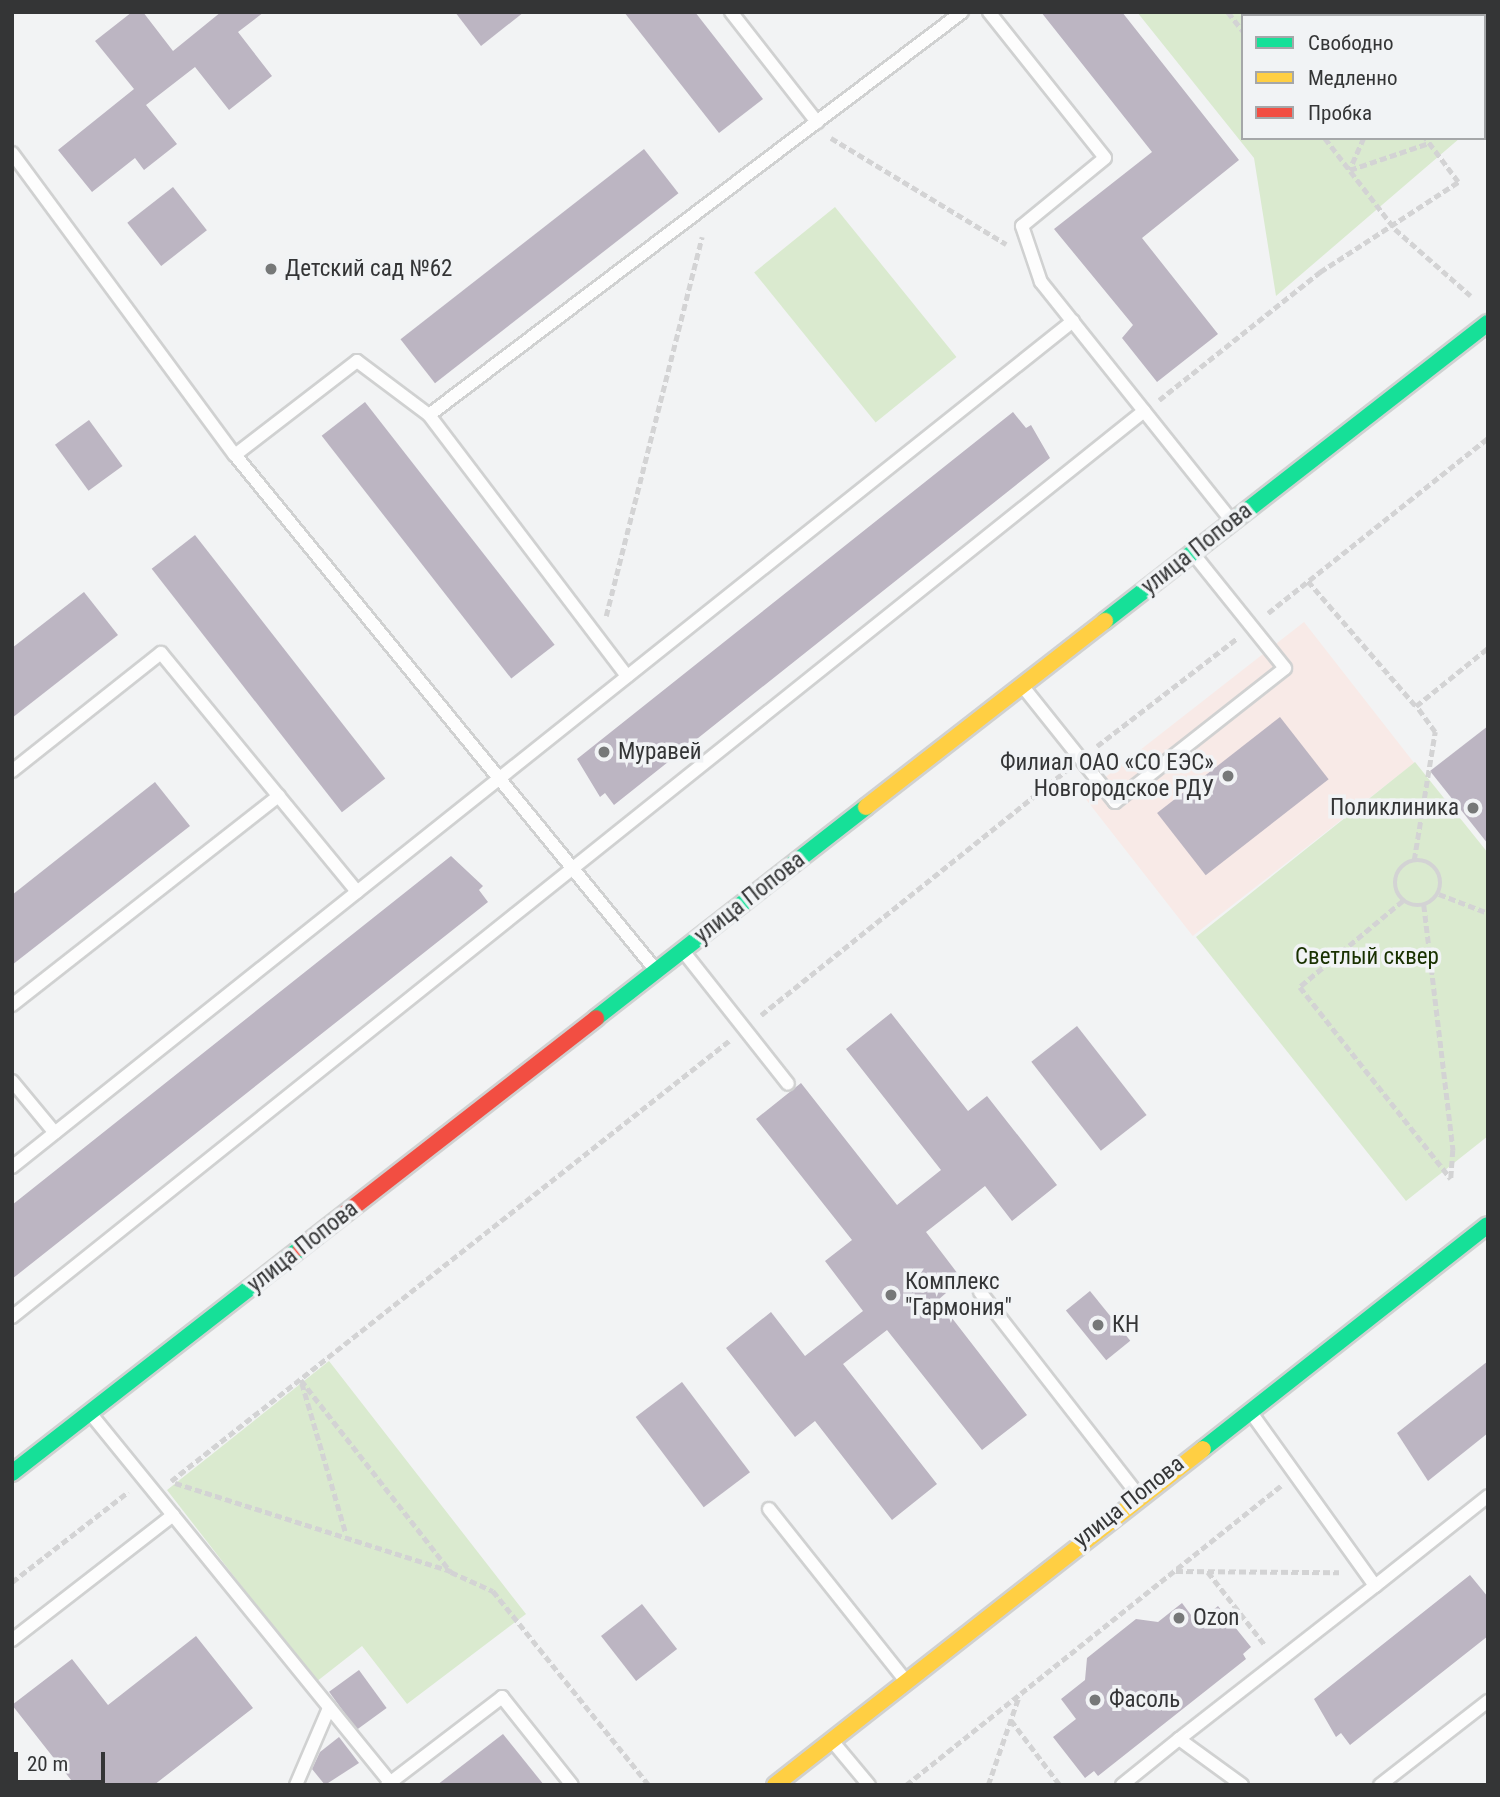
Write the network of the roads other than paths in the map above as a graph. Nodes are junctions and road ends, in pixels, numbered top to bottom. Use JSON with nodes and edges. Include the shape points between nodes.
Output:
{"nodes":[{"id":1,"x":731,"y":12,"type":"edge"},
{"id":2,"x":962,"y":12,"type":"edge"},
{"id":3,"x":989,"y":12,"type":"edge"},
{"id":4,"x":817,"y":122,"type":"junction"},
{"id":5,"x":12,"y":153,"type":"edge"},
{"id":6,"x":1073,"y":321,"type":"junction"},
{"id":7,"x":1488,"y":323,"type":"edge"},
{"id":8,"x":1144,"y":411,"type":"junction"},
{"id":9,"x":429,"y":415,"type":"junction"},
{"id":10,"x":235,"y":455,"type":"junction"},
{"id":11,"x":1232,"y":522,"type":"junction"},
{"id":12,"x":1192,"y":552,"type":"junction"},
{"id":13,"x":627,"y":676,"type":"junction"},
{"id":14,"x":1021,"y":685,"type":"junction"},
{"id":15,"x":12,"y":771,"type":"edge"},
{"id":16,"x":503,"y":776,"type":"junction"},
{"id":17,"x":279,"y":796,"type":"junction"},
{"id":18,"x":573,"y":868,"type":"junction"},
{"id":19,"x":357,"y":892,"type":"junction"},
{"id":20,"x":682,"y":951,"type":"junction"},
{"id":21,"x":657,"y":971,"type":"junction"},
{"id":22,"x":12,"y":1005,"type":"edge"},
{"id":23,"x":12,"y":1081,"type":"edge"},
{"id":24,"x":788,"y":1084,"type":"dead end"},
{"id":25,"x":55,"y":1133,"type":"junction"},
{"id":26,"x":12,"y":1167,"type":"edge"},
{"id":27,"x":1488,"y":1225,"type":"edge"},
{"id":28,"x":980,"y":1292,"type":"dead end"},
{"id":29,"x":12,"y":1317,"type":"edge"},
{"id":30,"x":1248,"y":1409,"type":"junction"},
{"id":31,"x":90,"y":1413,"type":"junction"},
{"id":32,"x":12,"y":1473,"type":"edge"},
{"id":33,"x":1138,"y":1495,"type":"junction"},
{"id":34,"x":1487,"y":1498,"type":"edge"},
{"id":35,"x":769,"y":1509,"type":"dead end"},
{"id":36,"x":173,"y":1515,"type":"junction"},
{"id":37,"x":1375,"y":1586,"type":"junction"},
{"id":38,"x":12,"y":1640,"type":"edge"},
{"id":39,"x":905,"y":1681,"type":"junction"},
{"id":40,"x":1488,"y":1701,"type":"edge"},
{"id":41,"x":329,"y":1708,"type":"junction"},
{"id":42,"x":1178,"y":1739,"type":"junction"},
{"id":43,"x":832,"y":1740,"type":"junction"},
{"id":44,"x":388,"y":1784,"type":"edge"},
{"id":45,"x":296,"y":1785,"type":"edge"},
{"id":46,"x":572,"y":1785,"type":"edge"},
{"id":47,"x":775,"y":1785,"type":"edge"},
{"id":48,"x":869,"y":1785,"type":"edge"},
{"id":49,"x":1122,"y":1785,"type":"edge"},
{"id":50,"x":1242,"y":1785,"type":"edge"},
{"id":51,"x":1380,"y":1785,"type":"edge"}],
"edges":[{"from":1,"to":4,"type":"lane"},
{"from":2,"to":4,"type":"lane"},
{"from":3,"to":6,"type":"lane","via":[[1105,158],[1022,226],[1041,282]]},
{"from":4,"to":9,"type":"lane"},
{"from":5,"to":10,"type":"lane"},
{"from":6,"to":8,"type":"lane"},
{"from":6,"to":13,"type":"lane"},
{"from":7,"to":11,"type":"street","name":"улица Попова"},
{"from":8,"to":11,"type":"lane"},
{"from":8,"to":18,"type":"lane"},
{"from":9,"to":10,"type":"lane","via":[[357,361]]},
{"from":9,"to":13,"type":"lane"},
{"from":10,"to":16,"type":"lane"},
{"from":11,"to":12,"type":"street","name":"улица Попова"},
{"from":12,"to":14,"type":"street","name":"улица Попова"},
{"from":12,"to":14,"type":"lane","via":[[1285,668],[1115,802]]},
{"from":13,"to":16,"type":"lane"},
{"from":14,"to":20,"type":"street","name":"улица Попова"},
{"from":15,"to":17,"type":"lane","via":[[161,653]]},
{"from":16,"to":18,"type":"lane"},
{"from":16,"to":19,"type":"lane"},
{"from":17,"to":19,"type":"lane"},
{"from":17,"to":22,"type":"lane"},
{"from":18,"to":21,"type":"lane"},
{"from":18,"to":29,"type":"lane"},
{"from":19,"to":25,"type":"lane"},
{"from":20,"to":21,"type":"street","name":"улица Попова"},
{"from":20,"to":24,"type":"lane"},
{"from":21,"to":31,"type":"street","name":"улица Попова"},
{"from":23,"to":25,"type":"lane"},
{"from":25,"to":26,"type":"lane"},
{"from":27,"to":30,"type":"street","name":"улица Попова"},
{"from":28,"to":33,"type":"lane"},
{"from":30,"to":33,"type":"street","name":"улица Попова"},
{"from":30,"to":37,"type":"lane"},
{"from":31,"to":32,"type":"street","name":"улица Попова"},
{"from":31,"to":36,"type":"lane"},
{"from":33,"to":39,"type":"street","name":"улица Попова"},
{"from":34,"to":37,"type":"lane"},
{"from":35,"to":39,"type":"lane"},
{"from":36,"to":38,"type":"lane"},
{"from":36,"to":41,"type":"lane"},
{"from":37,"to":42,"type":"lane"},
{"from":39,"to":43,"type":"street","name":"улица Попова"},
{"from":40,"to":51,"type":"lane"},
{"from":41,"to":44,"type":"lane"},
{"from":41,"to":45,"type":"lane"},
{"from":42,"to":49,"type":"lane"},
{"from":42,"to":50,"type":"lane"},
{"from":43,"to":47,"type":"street","name":"улица Попова"},
{"from":43,"to":48,"type":"lane"},
{"from":44,"to":46,"type":"lane","via":[[502,1697]]}]}
